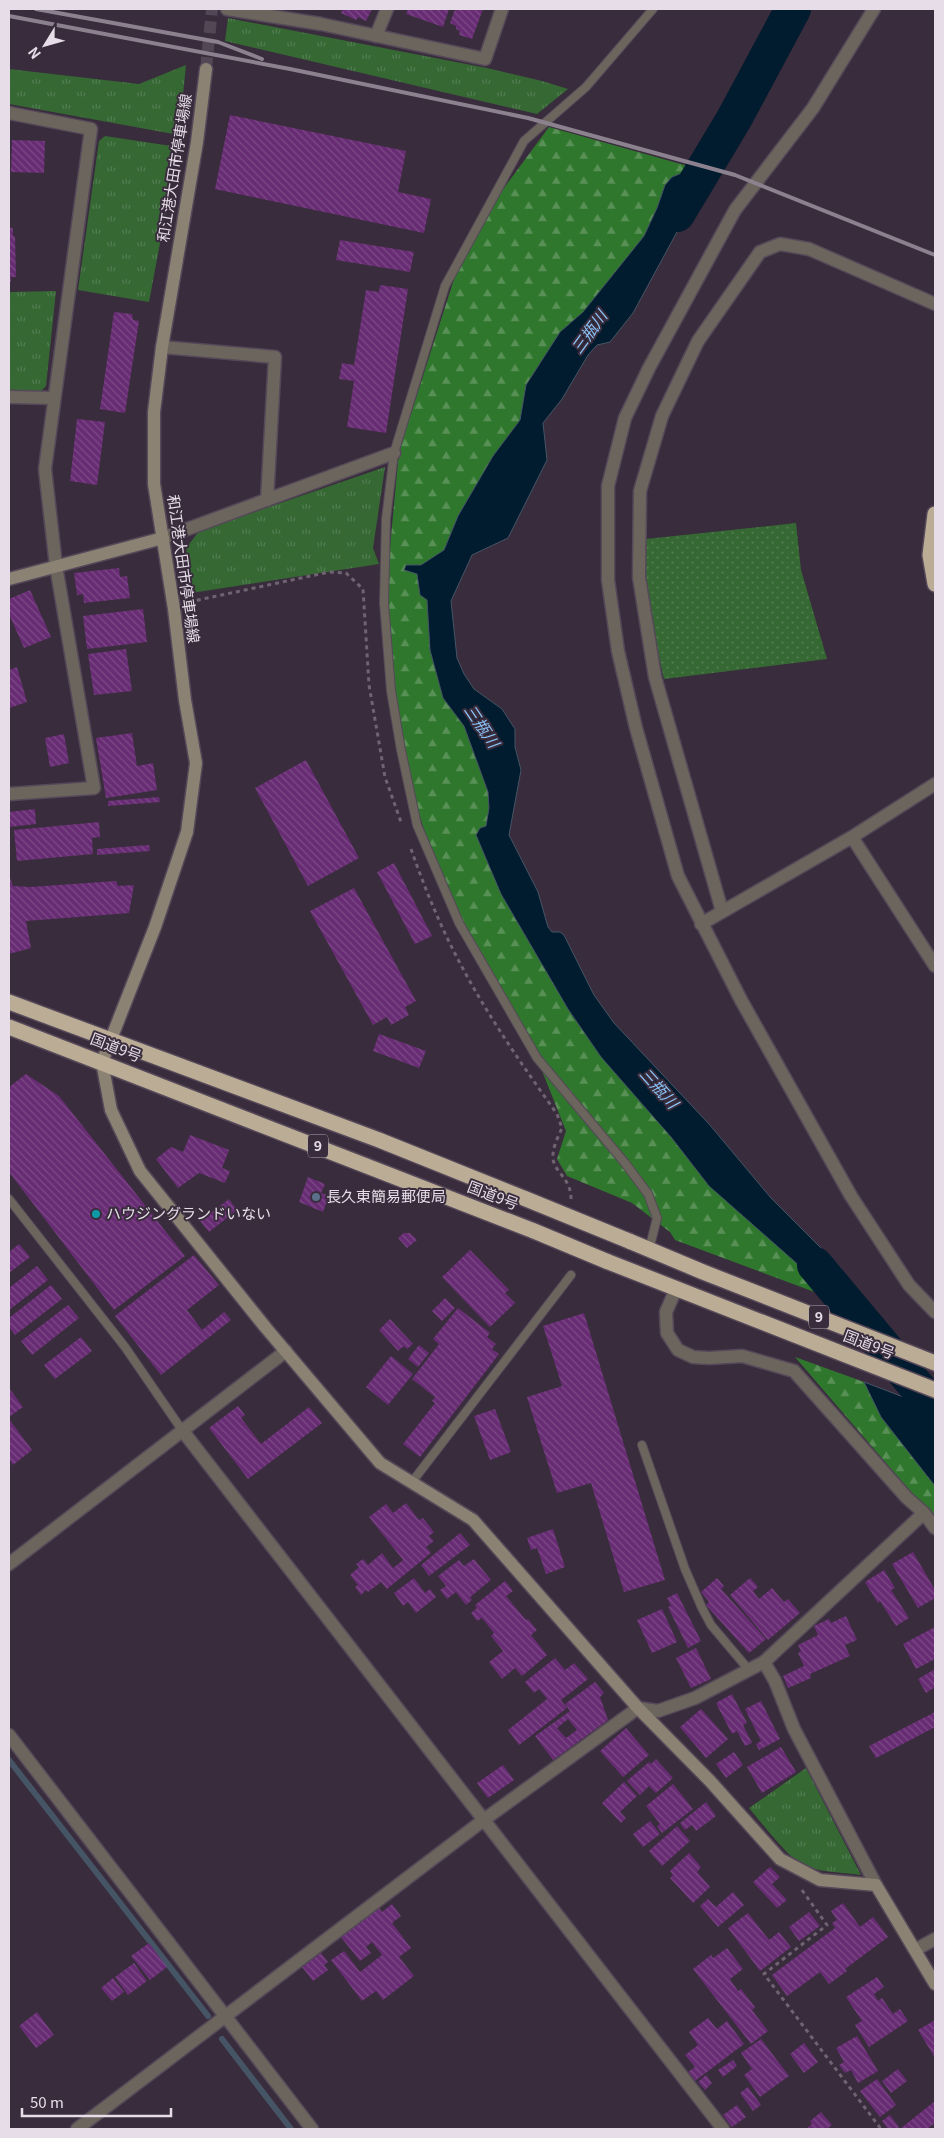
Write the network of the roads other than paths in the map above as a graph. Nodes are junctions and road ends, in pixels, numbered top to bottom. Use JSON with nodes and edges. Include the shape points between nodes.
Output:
{"nodes":[{"id":1,"x":228,"y":9,"type":"edge"},
{"id":2,"x":387,"y":9,"type":"edge"},
{"id":3,"x":502,"y":9,"type":"edge"},
{"id":4,"x":653,"y":9,"type":"edge"},
{"id":5,"x":874,"y":9,"type":"edge"},
{"id":6,"x":376,"y":36,"type":"junction"},
{"id":7,"x":206,"y":69,"type":"tunnel mouth"},
{"id":8,"x":9,"y":113,"type":"edge"},
{"id":9,"x":935,"y":304,"type":"edge"},
{"id":10,"x":162,"y":347,"type":"junction"},
{"id":11,"x":9,"y":397,"type":"edge"},
{"id":12,"x":54,"y":398,"type":"junction"},
{"id":13,"x":394,"y":453,"type":"junction"},
{"id":14,"x":267,"y":500,"type":"junction"},
{"id":15,"x":935,"y":514,"type":"edge"},
{"id":16,"x":162,"y":538,"type":"junction"},
{"id":17,"x":56,"y":566,"type":"junction"},
{"id":18,"x":9,"y":578,"type":"edge"},
{"id":19,"x":935,"y":584,"type":"edge"},
{"id":20,"x":935,"y":784,"type":"edge"},
{"id":21,"x":9,"y":794,"type":"edge"},
{"id":22,"x":852,"y":837,"type":"junction"},
{"id":23,"x":722,"y":912,"type":"junction"},
{"id":24,"x":701,"y":924,"type":"junction"},
{"id":25,"x":935,"y":966,"type":"edge"},
{"id":26,"x":9,"y":1002,"type":"edge"},
{"id":27,"x":9,"y":1027,"type":"edge"},
{"id":28,"x":110,"y":1040,"type":"junction"},
{"id":29,"x":102,"y":1062,"type":"junction"},
{"id":30,"x":9,"y":1199,"type":"edge"},
{"id":31,"x":649,"y":1250,"type":"junction"},
{"id":32,"x":571,"y":1275,"type":"dead end"},
{"id":33,"x":676,"y":1289,"type":"junction"},
{"id":34,"x":935,"y":1312,"type":"edge"},
{"id":35,"x":286,"y":1351,"type":"junction"},
{"id":36,"x":935,"y":1363,"type":"edge"},
{"id":37,"x":935,"y":1390,"type":"edge"},
{"id":38,"x":182,"y":1430,"type":"junction"},
{"id":39,"x":642,"y":1445,"type":"dead end"},
{"id":40,"x":412,"y":1482,"type":"junction"},
{"id":41,"x":924,"y":1513,"type":"junction"},
{"id":42,"x":935,"y":1528,"type":"edge"},
{"id":43,"x":9,"y":1564,"type":"edge"},
{"id":44,"x":764,"y":1662,"type":"junction"},
{"id":45,"x":749,"y":1670,"type":"junction"},
{"id":46,"x":638,"y":1708,"type":"junction"},
{"id":47,"x":9,"y":1734,"type":"edge"},
{"id":48,"x":485,"y":1819,"type":"junction"},
{"id":49,"x":876,"y":1885,"type":"junction"},
{"id":50,"x":935,"y":1939,"type":"edge"},
{"id":51,"x":915,"y":1950,"type":"junction"},
{"id":52,"x":935,"y":1984,"type":"edge"},
{"id":53,"x":226,"y":2017,"type":"junction"},
{"id":54,"x":77,"y":2129,"type":"edge"},
{"id":55,"x":312,"y":2129,"type":"edge"},
{"id":56,"x":723,"y":2129,"type":"edge"}],
"edges":[{"from":1,"to":6,"type":"street"},
{"from":2,"to":6,"type":"street"},
{"from":3,"to":6,"type":"street","via":[[485,59]]},
{"from":4,"to":13,"type":"lane","via":[[586,87],[524,141],[445,286]]},
{"from":5,"to":24,"type":"street","via":[[813,108],[730,219],[625,418],[608,486],[608,580],[618,651],[662,827],[678,876]]},
{"from":7,"to":10,"type":"street","name":"和江港大田市停車場線","via":[[197,142]]},
{"from":8,"to":12,"type":"street","via":[[90,129]]},
{"from":9,"to":23,"type":"street","via":[[809,249],[780,244],[760,252],[698,342],[662,416],[640,491],[639,577],[655,677]]},
{"from":10,"to":14,"type":"street","via":[[275,357]]},
{"from":10,"to":16,"type":"street","name":"和江港大田市停車場線","via":[[154,421],[154,484]]},
{"from":11,"to":12,"type":"street"},
{"from":12,"to":17,"type":"street","via":[[45,469]]},
{"from":13,"to":14,"type":"street"},
{"from":13,"to":31,"type":"lane","via":[[386,519],[384,603],[391,691],[417,825],[459,923],[537,1058],[648,1194],[657,1218]]},
{"from":14,"to":16,"type":"street"},
{"from":15,"to":19,"type":"highway","via":[[930,555]]},
{"from":16,"to":17,"type":"street"},
{"from":16,"to":28,"type":"street","name":"和江港大田市停車場線","via":[[196,763],[187,832],[155,927]]},
{"from":17,"to":18,"type":"street"},
{"from":17,"to":21,"type":"street","via":[[94,788]]},
{"from":20,"to":22,"type":"street"},
{"from":22,"to":23,"type":"street"},
{"from":22,"to":25,"type":"street"},
{"from":23,"to":24,"type":"street"},
{"from":24,"to":34,"type":"street","via":[[851,1196],[909,1285]]},
{"from":26,"to":28,"type":"highway","name":"国道9号","number":"9"},
{"from":27,"to":29,"type":"highway","name":"国道9号","number":"9"},
{"from":28,"to":29,"type":"street","name":"和江港大田市停車場線"},
{"from":28,"to":31,"type":"highway","name":"国道9号","number":"9","bridge":true,"via":[[379,1140]]},
{"from":29,"to":33,"type":"highway","name":"国道9号","number":"9","bridge":true,"via":[[534,1230]]},
{"from":29,"to":35,"type":"street","via":[[111,1110],[140,1171]]},
{"from":30,"to":38,"type":"lane","via":[[125,1347]]},
{"from":31,"to":36,"type":"highway","name":"国道9号","number":"9"},
{"from":32,"to":40,"type":"lane"},
{"from":33,"to":37,"type":"highway","name":"国道9号","number":"9"},
{"from":33,"to":41,"type":"street","via":[[666,1312],[667,1333],[678,1350],[693,1357],[742,1356],[794,1371]]},
{"from":35,"to":38,"type":"street"},
{"from":35,"to":40,"type":"street","via":[[380,1463]]},
{"from":38,"to":43,"type":"street"},
{"from":38,"to":48,"type":"street"},
{"from":39,"to":45,"type":"lane","via":[[702,1608],[711,1625]]},
{"from":40,"to":46,"type":"street","via":[[474,1520]]},
{"from":41,"to":42,"type":"street"},
{"from":41,"to":44,"type":"street"},
{"from":44,"to":45,"type":"street"},
{"from":44,"to":49,"type":"street","via":[[794,1729]]},
{"from":45,"to":46,"type":"street","via":[[668,1708],[658,1711]]},
{"from":46,"to":48,"type":"street"},
{"from":46,"to":49,"type":"street","via":[[780,1859],[820,1880]]},
{"from":47,"to":53,"type":"street"},
{"from":48,"to":53,"type":"street"},
{"from":48,"to":56,"type":"street"},
{"from":49,"to":51,"type":"street"},
{"from":50,"to":51,"type":"street"},
{"from":51,"to":52,"type":"street"},
{"from":53,"to":54,"type":"street"},
{"from":53,"to":55,"type":"street"}]}
